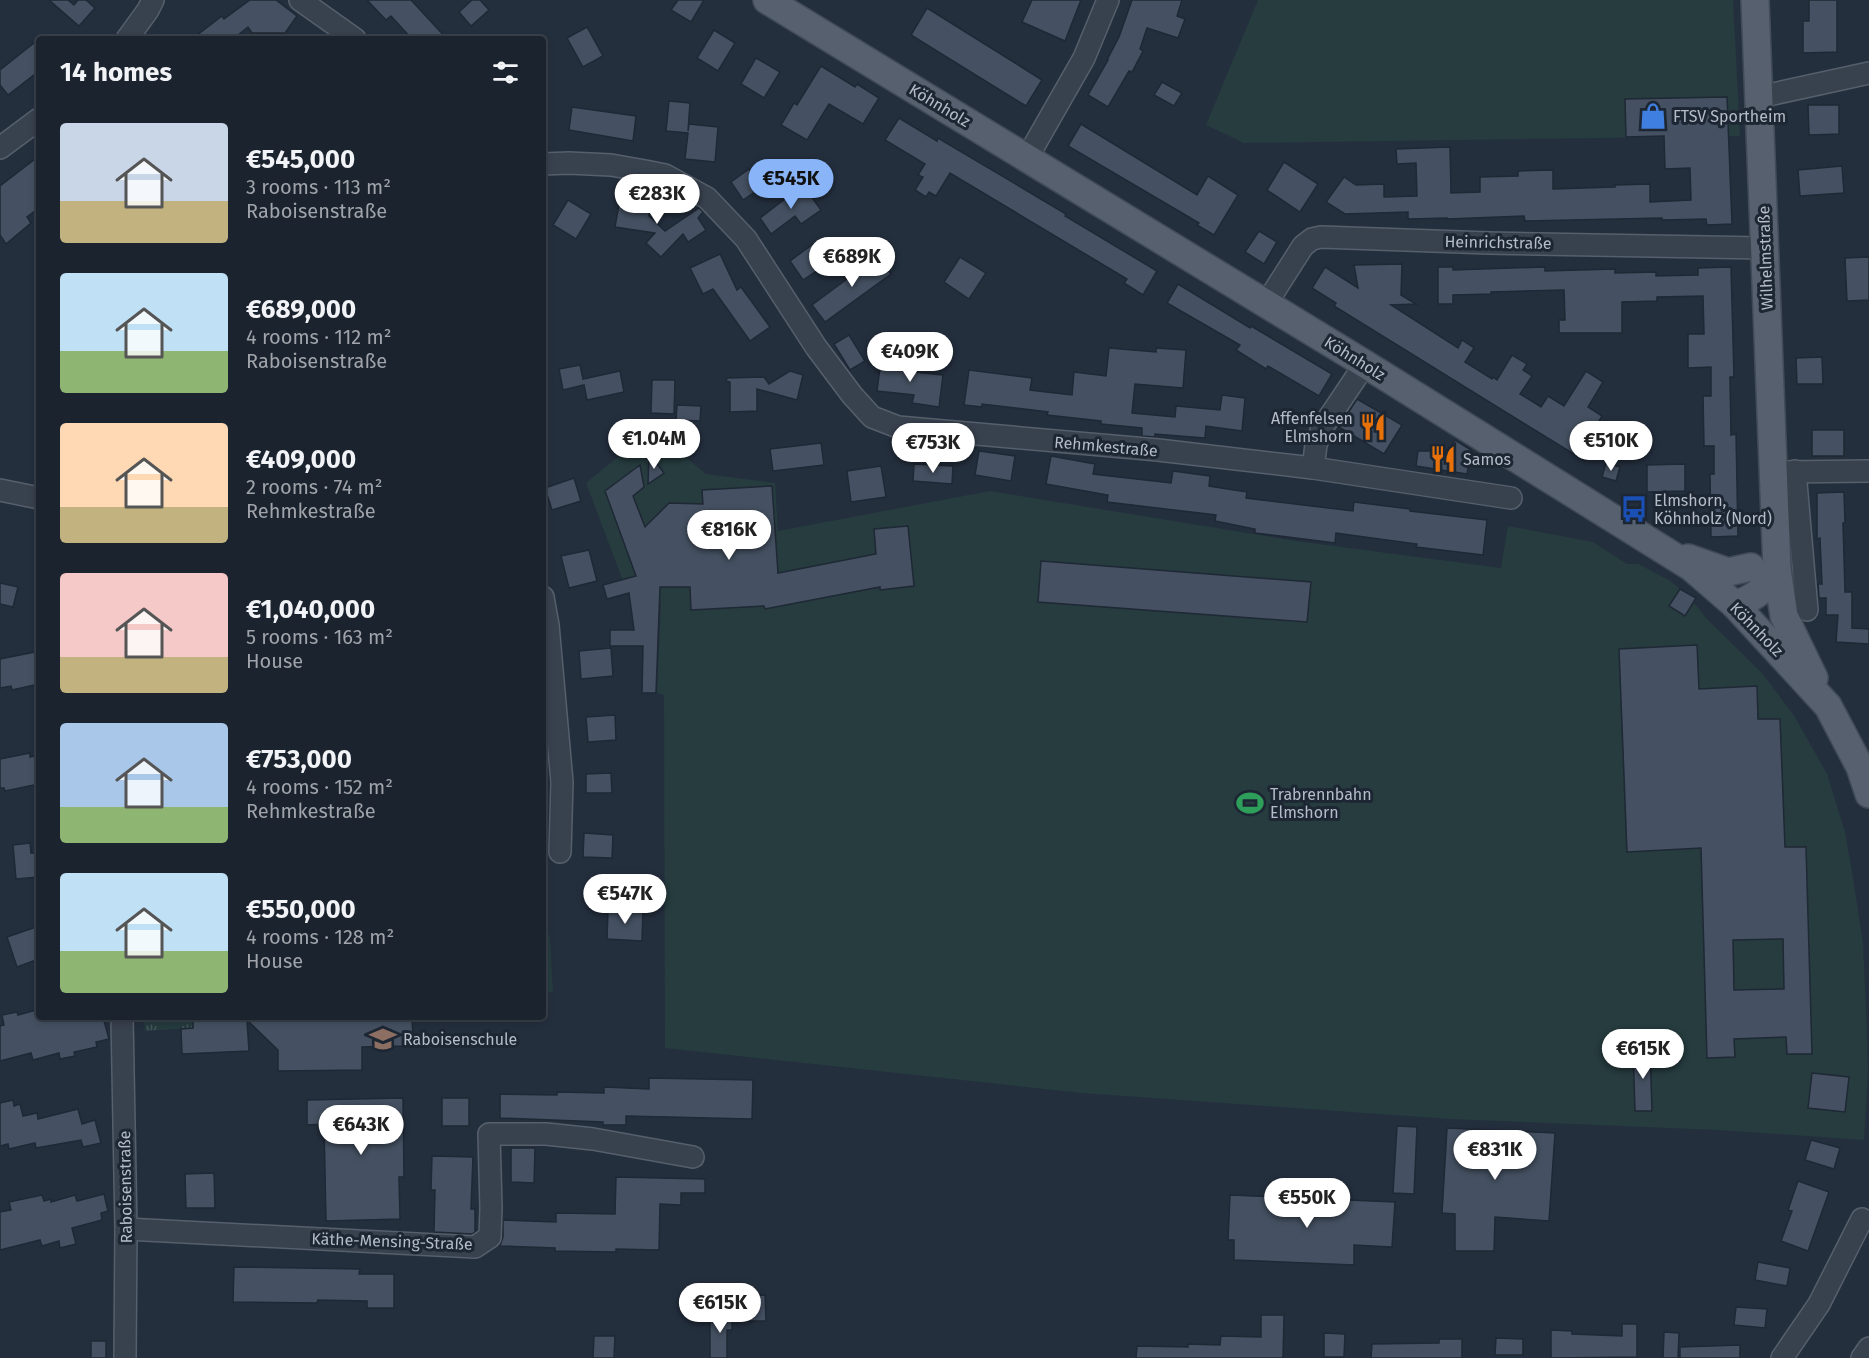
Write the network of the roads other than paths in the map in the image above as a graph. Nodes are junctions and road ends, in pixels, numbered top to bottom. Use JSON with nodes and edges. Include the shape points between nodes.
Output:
{"nodes":[{"id":1,"x":153,"y":0,"type":"edge"},
{"id":2,"x":300,"y":0,"type":"edge"},
{"id":3,"x":767,"y":0,"type":"edge"},
{"id":4,"x":1108,"y":0,"type":"edge"},
{"id":5,"x":1755,"y":0,"type":"edge"},
{"id":6,"x":129,"y":36,"type":"edge"},
{"id":7,"x":351,"y":36,"type":"edge"},
{"id":8,"x":1869,"y":74,"type":"edge"},
{"id":9,"x":1759,"y":97,"type":"junction"},
{"id":10,"x":36,"y":121,"type":"edge"},
{"id":11,"x":0,"y":148,"type":"edge"},
{"id":12,"x":1027,"y":158,"type":"junction"},
{"id":13,"x":546,"y":164,"type":"edge"},
{"id":14,"x":1764,"y":248,"type":"junction"},
{"id":15,"x":1266,"y":304,"type":"junction"},
{"id":16,"x":1365,"y":364,"type":"junction"},
{"id":17,"x":1313,"y":468,"type":"junction"},
{"id":18,"x":1784,"y":471,"type":"junction"},
{"id":19,"x":1869,"y":471,"type":"edge"},
{"id":20,"x":0,"y":490,"type":"edge"},
{"id":21,"x":36,"y":497,"type":"edge"},
{"id":22,"x":1511,"y":498,"type":"dead end"},
{"id":23,"x":1652,"y":542,"type":"junction"},
{"id":24,"x":1764,"y":568,"type":"junction"},
{"id":25,"x":1735,"y":605,"type":"junction"},
{"id":26,"x":1807,"y":610,"type":"dead end"},
{"id":27,"x":546,"y":614,"type":"edge"},
{"id":28,"x":1828,"y":706,"type":"junction"},
{"id":29,"x":1869,"y":794,"type":"edge"},
{"id":30,"x":560,"y":852,"type":"dead end"},
{"id":31,"x":122,"y":1020,"type":"edge"},
{"id":32,"x":693,"y":1157,"type":"dead end"},
{"id":33,"x":1862,"y":1219,"type":"dead end"},
{"id":34,"x":126,"y":1229,"type":"junction"},
{"id":35,"x":1869,"y":1348,"type":"edge"},
{"id":36,"x":125,"y":1358,"type":"edge"},
{"id":37,"x":1782,"y":1358,"type":"edge"},
{"id":38,"x":1862,"y":1358,"type":"edge"}],
"edges":[{"from":1,"to":6,"type":"street"},
{"from":2,"to":7,"type":"street"},
{"from":3,"to":12,"type":"main road","name":"Köhnholz"},
{"from":4,"to":12,"type":"street","via":[[1084,58]]},
{"from":5,"to":9,"type":"main road","name":"Wilhelmstraße"},
{"from":8,"to":9,"type":"street"},
{"from":9,"to":14,"type":"main road","name":"Wilhelmstraße"},
{"from":10,"to":11,"type":"street"},
{"from":12,"to":15,"type":"main road","name":"Köhnholz"},
{"from":13,"to":17,"type":"street","name":"Rehmkestraße","via":[[611,165],[665,175],[707,198],[746,239],[816,347],[872,417],[898,427]]},
{"from":14,"to":15,"type":"street","name":"Heinrichstraße","via":[[1321,237],[1303,246]]},
{"from":14,"to":18,"type":"main road","name":"Wilhelmstraße"},
{"from":15,"to":16,"type":"main road","name":"Köhnholz"},
{"from":16,"to":17,"type":"street","via":[[1322,428]]},
{"from":16,"to":23,"type":"main road","name":"Köhnholz"},
{"from":17,"to":22,"type":"street","name":"Rehmkestraße"},
{"from":18,"to":19,"type":"street"},
{"from":18,"to":24,"type":"main road","name":"Wilhelmstraße"},
{"from":18,"to":26,"type":"street"},
{"from":20,"to":21,"type":"street"},
{"from":23,"to":24,"type":"main road","via":[[1728,572]]},
{"from":23,"to":25,"type":"main road","name":"Köhnholz","via":[[1691,567]]},
{"from":24,"to":25,"type":"main road","name":"Wilhelmstraße","via":[[1749,574],[1740,586]]},
{"from":24,"to":28,"type":"main road"},
{"from":25,"to":28,"type":"main road","name":"Köhnholz"},
{"from":27,"to":30,"type":"street","via":[[562,782]]},
{"from":28,"to":29,"type":"main road","name":"Köhnholz","via":[[1860,767]]},
{"from":31,"to":34,"type":"street","name":"Raboisenstraße"},
{"from":32,"to":34,"type":"street","name":"Käthe-Mensing-Straße","via":[[593,1139],[489,1134],[490,1238],[475,1247]]},
{"from":33,"to":37,"type":"street","via":[[1819,1304]]},
{"from":34,"to":36,"type":"street","name":"Raboisenstraße"},
{"from":35,"to":38,"type":"street"}]}
